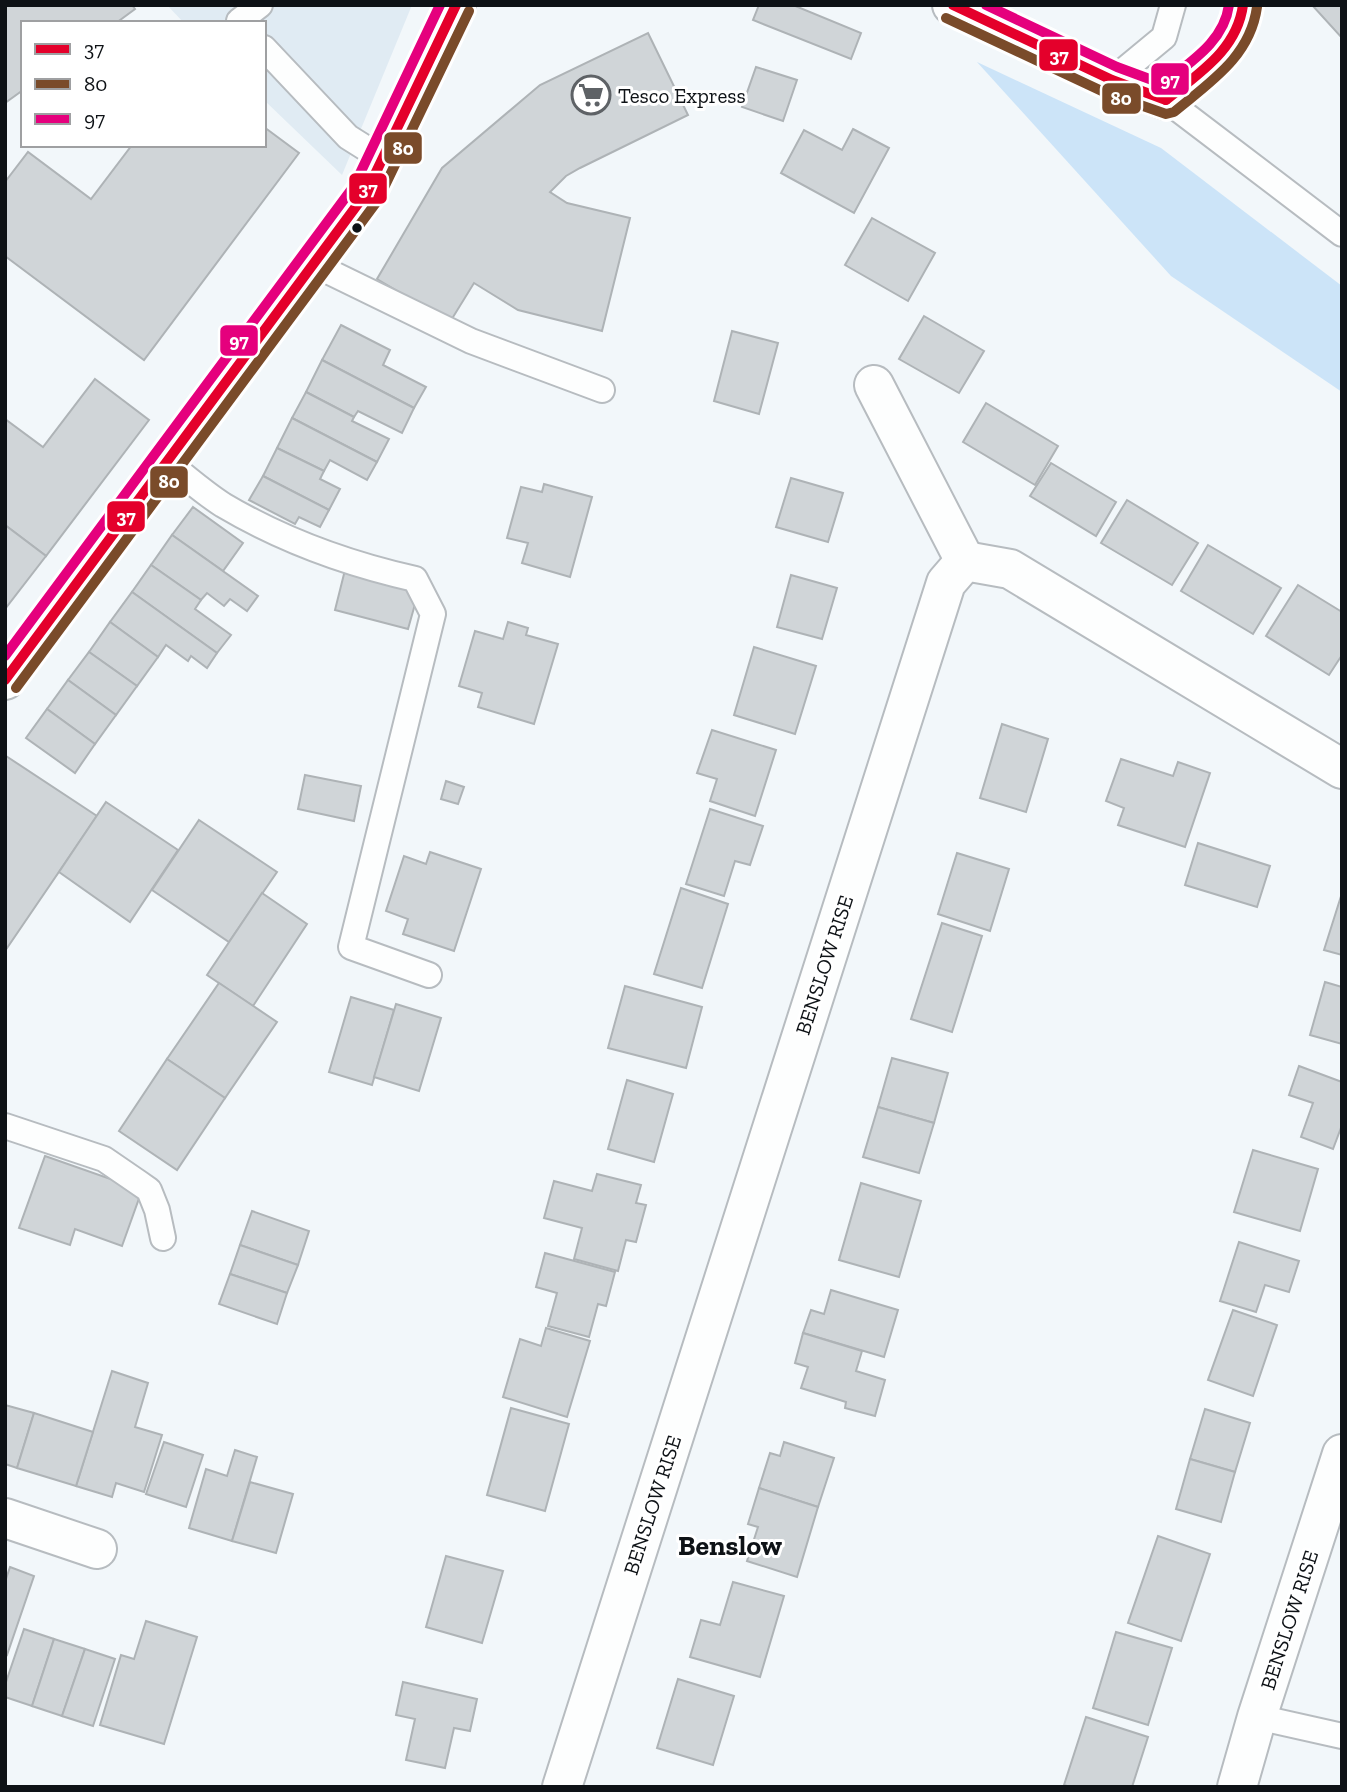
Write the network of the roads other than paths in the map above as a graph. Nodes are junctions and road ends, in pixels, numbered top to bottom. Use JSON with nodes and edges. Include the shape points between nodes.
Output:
{"nodes":[{"id":1,"x":260,"y":5,"type":"edge"},
{"id":2,"x":456,"y":5,"type":"edge"},
{"id":3,"x":952,"y":5,"type":"edge"},
{"id":4,"x":1173,"y":5,"type":"edge"},
{"id":5,"x":1243,"y":5,"type":"edge"},
{"id":6,"x":239,"y":21,"type":"edge"},
{"id":7,"x":266,"y":50,"type":"edge"},
{"id":8,"x":1112,"y":80,"type":"junction"},
{"id":9,"x":1166,"y":100,"type":"junction"},
{"id":10,"x":383,"y":159,"type":"junction"},
{"id":11,"x":1342,"y":234,"type":"edge"},
{"id":12,"x":313,"y":264,"type":"junction"},
{"id":13,"x":874,"y":384,"type":"dead end"},
{"id":14,"x":602,"y":390,"type":"dead end"},
{"id":15,"x":167,"y":463,"type":"junction"},
{"id":16,"x":965,"y":561,"type":"junction"},
{"id":17,"x":5,"y":680,"type":"edge"},
{"id":18,"x":1342,"y":769,"type":"edge"},
{"id":19,"x":429,"y":975,"type":"dead end"},
{"id":20,"x":5,"y":1126,"type":"edge"},
{"id":21,"x":163,"y":1238,"type":"dead end"},
{"id":22,"x":1342,"y":1454,"type":"edge"},
{"id":23,"x":5,"y":1518,"type":"edge"},
{"id":24,"x":97,"y":1549,"type":"dead end"},
{"id":25,"x":1257,"y":1717,"type":"junction"},
{"id":26,"x":1342,"y":1736,"type":"edge"},
{"id":27,"x":562,"y":1787,"type":"edge"},
{"id":28,"x":1237,"y":1787,"type":"edge"}],
"edges":[{"from":1,"to":6,"type":"lane"},
{"from":2,"to":10,"type":"street"},
{"from":3,"to":8,"type":"street"},
{"from":4,"to":8,"type":"lane","via":[[1164,37]]},
{"from":5,"to":9,"type":"lane","via":[[1243,19],[1226,50]]},
{"from":7,"to":10,"type":"lane","via":[[348,137]]},
{"from":8,"to":9,"type":"street"},
{"from":9,"to":11,"type":"lane"},
{"from":10,"to":12,"type":"street","via":[[366,194]]},
{"from":12,"to":14,"type":"lane","via":[[471,341]]},
{"from":12,"to":15,"type":"street"},
{"from":13,"to":16,"type":"street"},
{"from":15,"to":17,"type":"street"},
{"from":15,"to":19,"type":"lane","via":[[222,504],[293,540],[368,568],[415,579],[427,602],[433,614],[351,947]]},
{"from":16,"to":18,"type":"street","via":[[1010,569]]},
{"from":16,"to":27,"type":"street","name":"BENSLOW RISE","via":[[946,583]]},
{"from":20,"to":21,"type":"lane","via":[[104,1160],[149,1190]]},
{"from":22,"to":25,"type":"street","name":"BENSLOW RISE"},
{"from":23,"to":24,"type":"street"},
{"from":25,"to":26,"type":"lane"},
{"from":25,"to":28,"type":"street","name":"BENSLOW RISE"}]}
